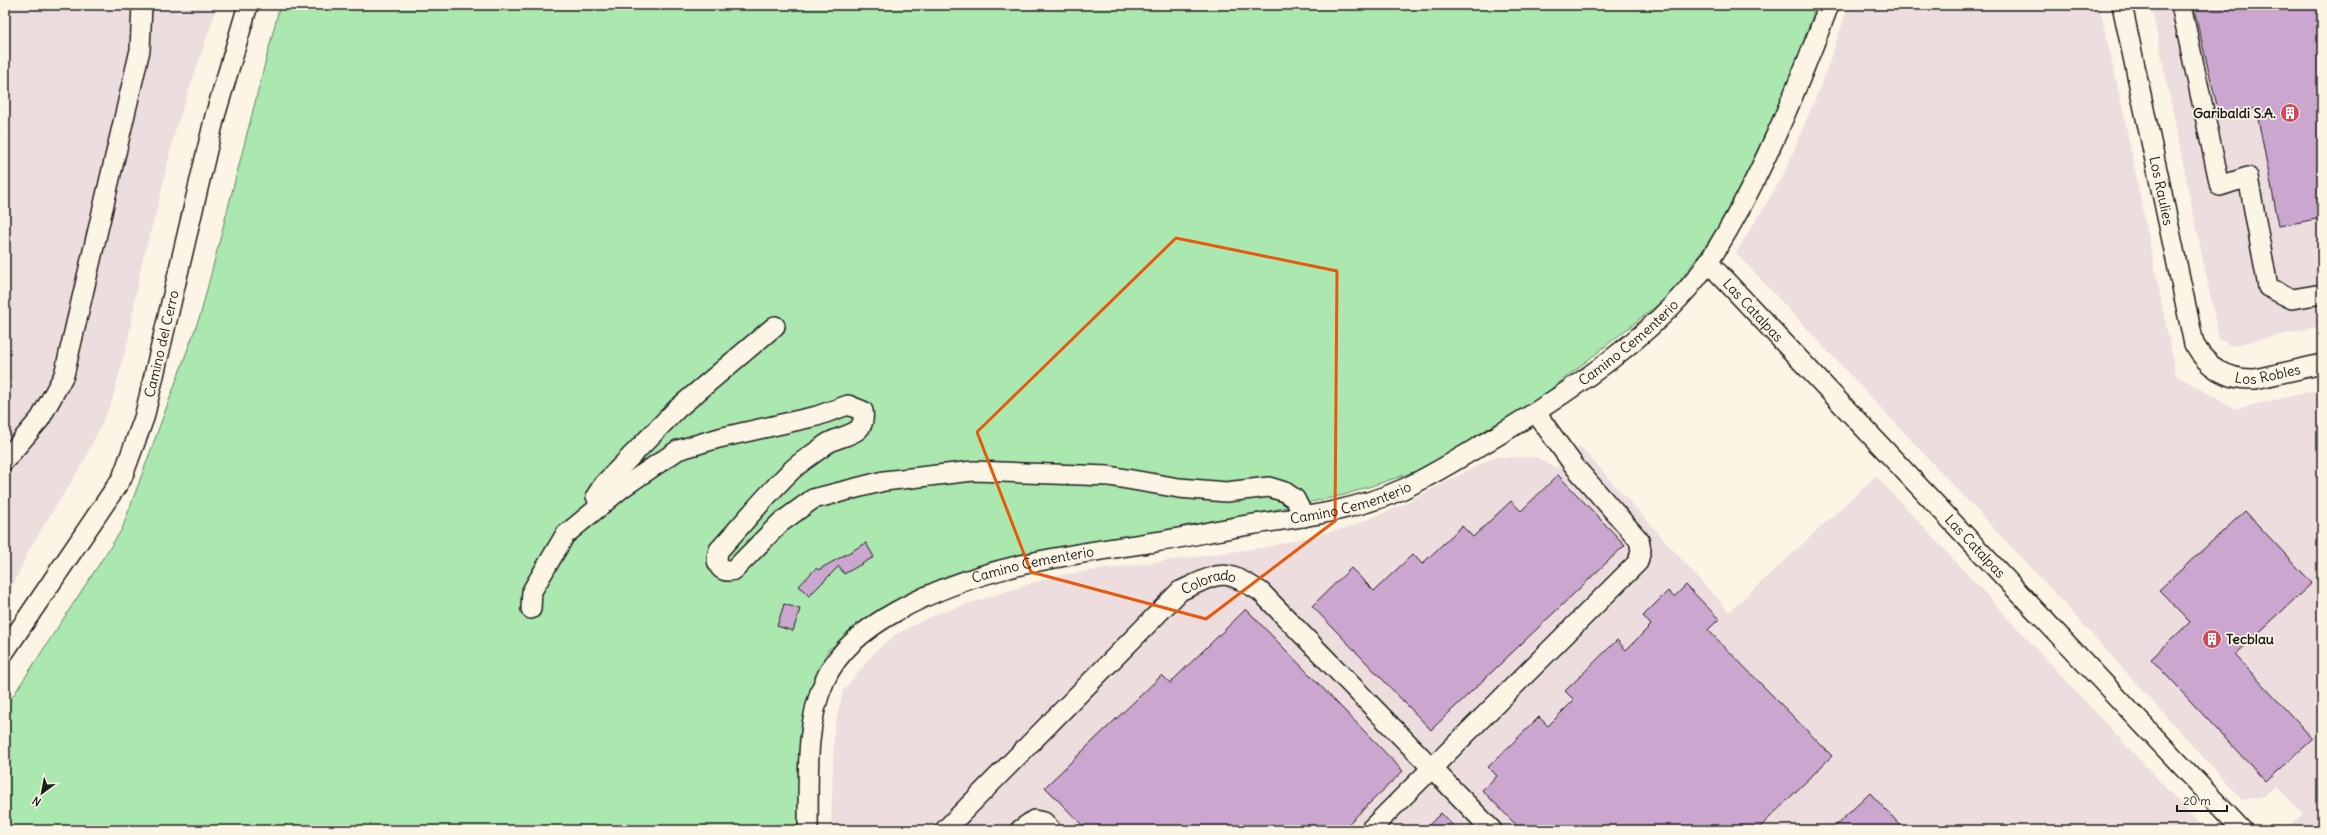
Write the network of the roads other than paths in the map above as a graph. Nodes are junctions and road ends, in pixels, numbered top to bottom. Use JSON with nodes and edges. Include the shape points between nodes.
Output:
{"nodes":[{"id":1,"x":142,"y":5,"type":"edge"},
{"id":2,"x":248,"y":5,"type":"edge"},
{"id":3,"x":1829,"y":5,"type":"edge"},
{"id":4,"x":2122,"y":5,"type":"edge"},
{"id":5,"x":2181,"y":5,"type":"edge"},
{"id":6,"x":1708,"y":262,"type":"junction"},
{"id":7,"x":2322,"y":294,"type":"edge"},
{"id":8,"x":774,"y":326,"type":"dead end"},
{"id":9,"x":2322,"y":364,"type":"edge"},
{"id":10,"x":2215,"y":369,"type":"joint"},
{"id":11,"x":1536,"y":413,"type":"junction"},
{"id":12,"x":5,"y":460,"type":"edge"},
{"id":13,"x":600,"y":506,"type":"junction"},
{"id":14,"x":1304,"y":517,"type":"junction"},
{"id":15,"x":531,"y":609,"type":"dead end"},
{"id":16,"x":5,"y":651,"type":"edge"},
{"id":17,"x":1434,"y":768,"type":"junction"},
{"id":18,"x":808,"y":830,"type":"edge"},
{"id":19,"x":945,"y":830,"type":"edge"},
{"id":20,"x":1020,"y":830,"type":"edge"},
{"id":21,"x":1051,"y":830,"type":"edge"},
{"id":22,"x":1370,"y":830,"type":"edge"},
{"id":23,"x":1492,"y":830,"type":"edge"},
{"id":24,"x":2242,"y":830,"type":"edge"}],
"edges":[{"from":1,"to":12,"type":"street","via":[[140,50],[64,375],[40,419]]},
{"from":2,"to":16,"type":"street","name":"Camino del Cerro","via":[[215,116],[144,418],[122,478]]},
{"from":3,"to":6,"type":"street","name":"Camino Cementerio","via":[[1753,183]]},
{"from":4,"to":10,"type":"street","name":"Los Raulies","via":[[2190,333],[2199,353]]},
{"from":5,"to":7,"type":"street","via":[[2220,186],[2248,177],[2268,287],[2292,299]]},
{"from":6,"to":11,"type":"street","name":"Camino Cementerio","via":[[1672,305],[1644,330]]},
{"from":6,"to":24,"type":"street","name":"Las Catalpas"},
{"from":8,"to":13,"type":"street","via":[[677,409],[609,479],[596,496]]},
{"from":9,"to":10,"type":"street","name":"Los Robles","via":[[2255,379],[2234,378]]},
{"from":11,"to":14,"type":"street","name":"Camino Cementerio","via":[[1399,491]]},
{"from":11,"to":17,"type":"street","via":[[1575,467],[1639,540],[1641,550],[1638,562]]},
{"from":13,"to":14,"type":"street","via":[[678,450],[818,416],[848,405],[863,411],[864,420],[861,428],[855,433],[831,441],[791,470],[719,550],[716,557],[722,570],[734,570],[780,523],[813,499],[884,481],[973,471],[1109,476],[1179,488],[1226,492],[1268,487],[1285,492],[1294,499]]},
{"from":13,"to":15,"type":"street","via":[[565,535],[532,591]]},
{"from":14,"to":18,"type":"street","name":"Camino Cementerio","via":[[1157,542],[1083,551],[1017,564],[938,591],[887,617],[842,653],[820,692],[812,727]]},
{"from":17,"to":19,"type":"street","name":"Colorado","via":[[1261,592],[1237,577],[1216,574],[1180,591]]},
{"from":17,"to":22,"type":"street"},
{"from":17,"to":23,"type":"street","name":"Colorado"},
{"from":20,"to":21,"type":"street","via":[[1034,820],[1044,822]]}]}
